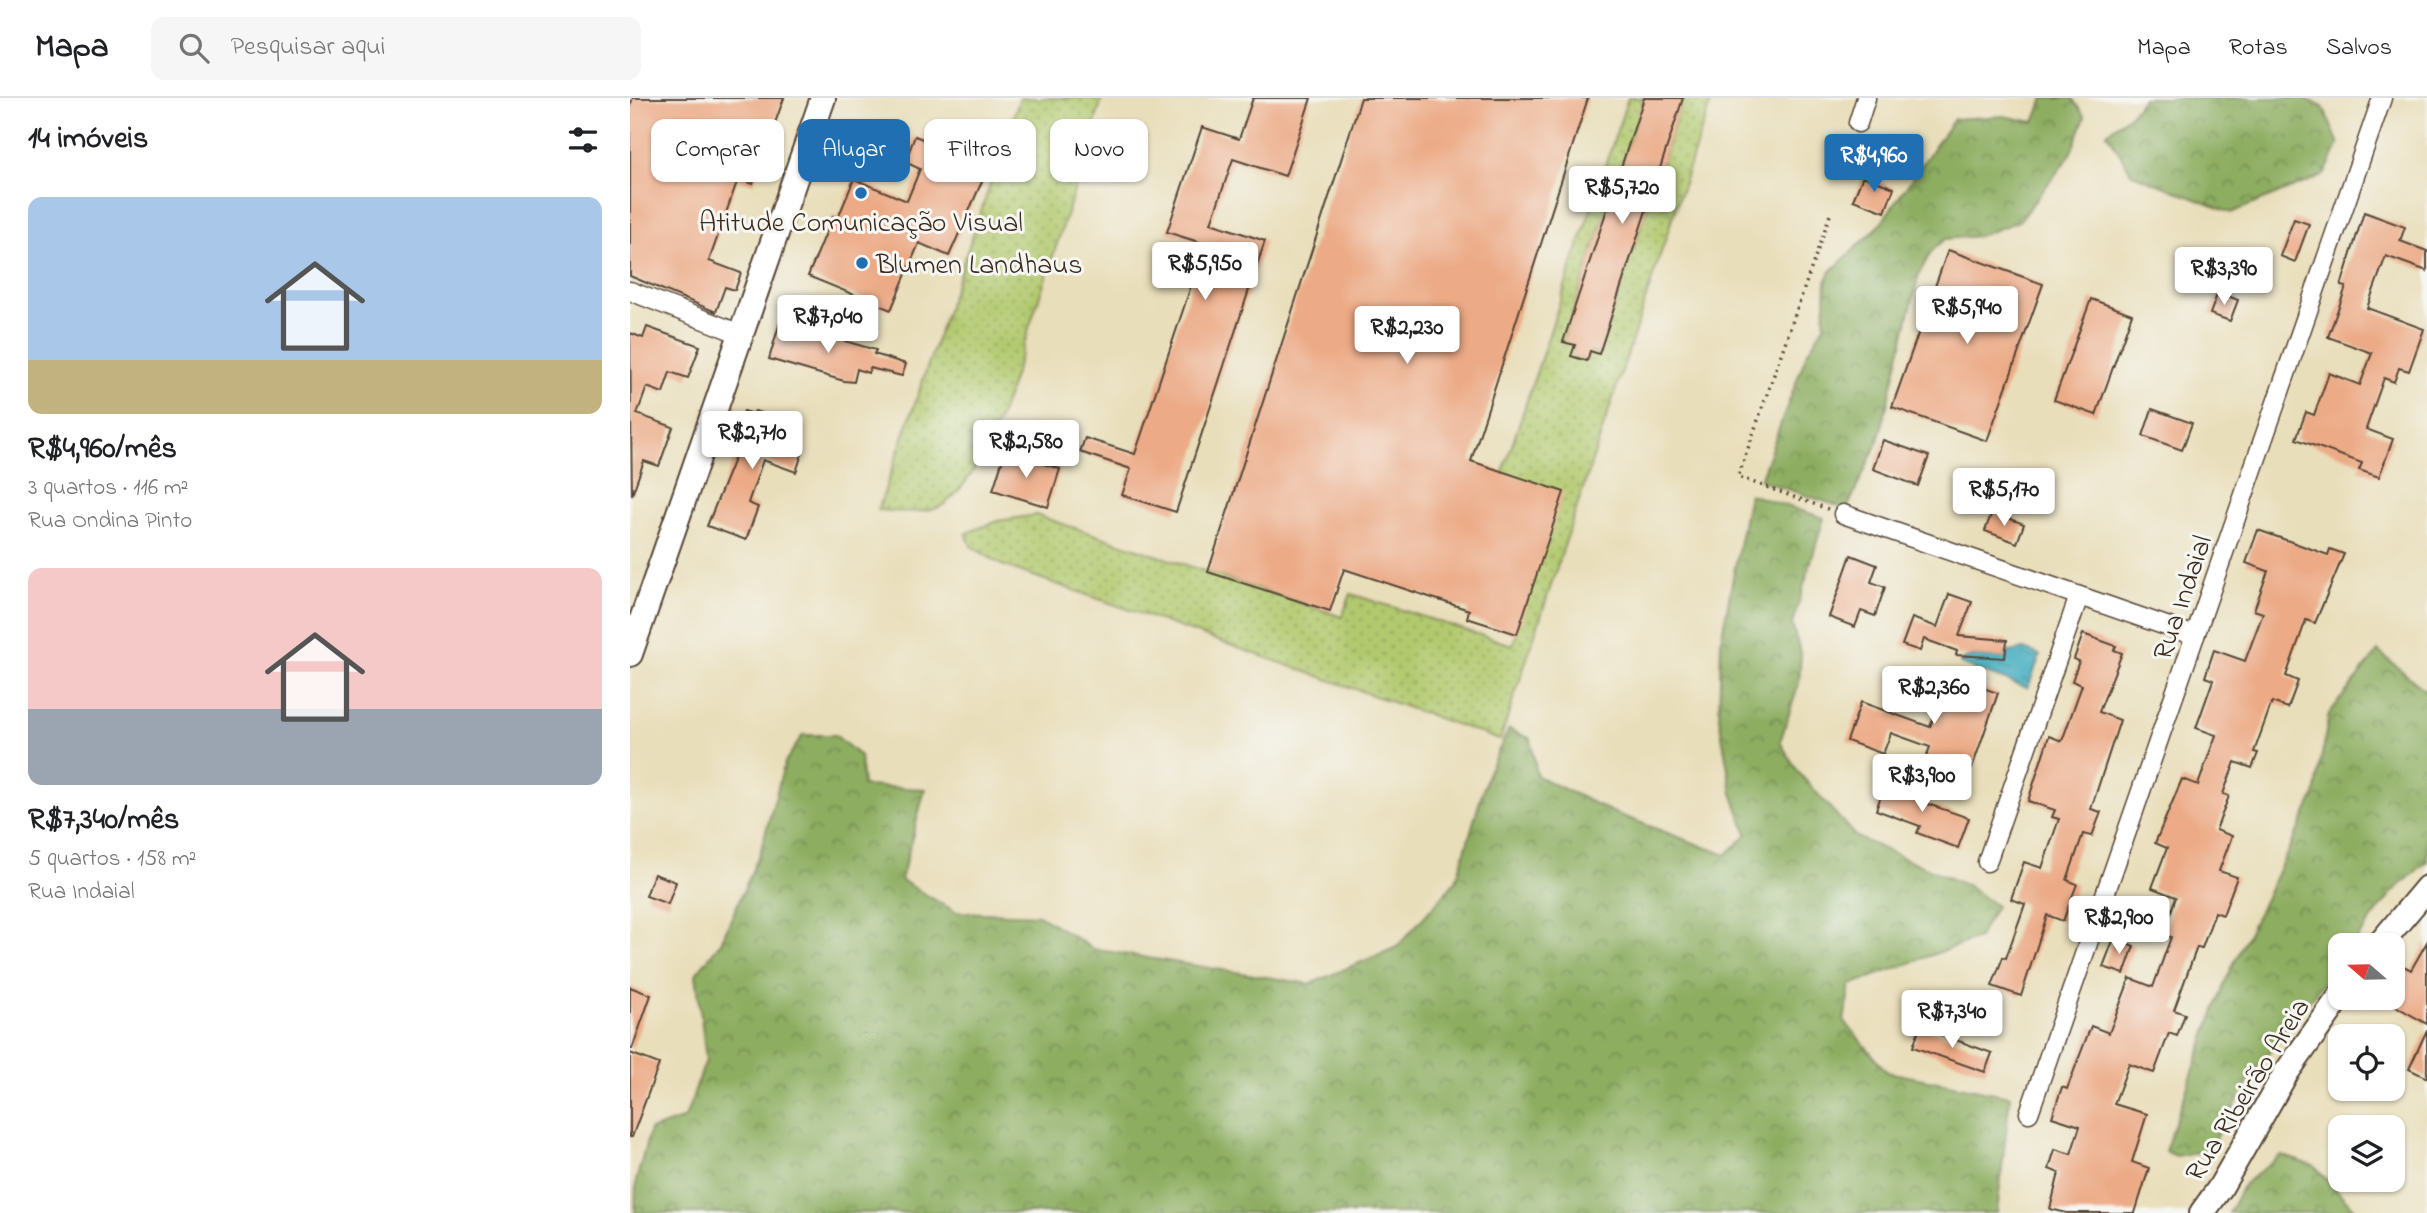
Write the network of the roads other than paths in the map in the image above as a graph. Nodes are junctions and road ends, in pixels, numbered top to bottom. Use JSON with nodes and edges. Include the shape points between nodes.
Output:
{"nodes":[{"id":1,"x":823,"y":98,"type":"edge"},
{"id":2,"x":1866,"y":98,"type":"edge"},
{"id":3,"x":2382,"y":98,"type":"edge"},
{"id":4,"x":1857,"y":123,"type":"dead end"},
{"id":5,"x":630,"y":292,"type":"edge"},
{"id":6,"x":743,"y":335,"type":"junction"},
{"id":7,"x":1843,"y":514,"type":"road end"},
{"id":8,"x":2079,"y":596,"type":"junction"},
{"id":9,"x":2195,"y":636,"type":"junction"},
{"id":10,"x":630,"y":654,"type":"edge"},
{"id":11,"x":1987,"y":862,"type":"dead end"},
{"id":12,"x":2427,"y":888,"type":"edge"},
{"id":13,"x":2389,"y":933,"type":"edge"},
{"id":14,"x":2331,"y":1010,"type":"edge"},
{"id":15,"x":2029,"y":1113,"type":"dead end"},
{"id":16,"x":2202,"y":1213,"type":"edge"}],
"edges":[{"from":1,"to":6,"type":"street"},
{"from":2,"to":4,"type":"street"},
{"from":3,"to":9,"type":"street","name":"Rua Indaial"},
{"from":5,"to":6,"type":"street"},
{"from":6,"to":10,"type":"street"},
{"from":7,"to":8,"type":"street"},
{"from":8,"to":9,"type":"street"},
{"from":8,"to":11,"type":"street"},
{"from":9,"to":15,"type":"street","name":"Rua Indaial"},
{"from":12,"to":13,"type":"street"},
{"from":14,"to":16,"type":"street","name":"Rua Ribeirão Areia","via":[[2286,1073]]}]}
